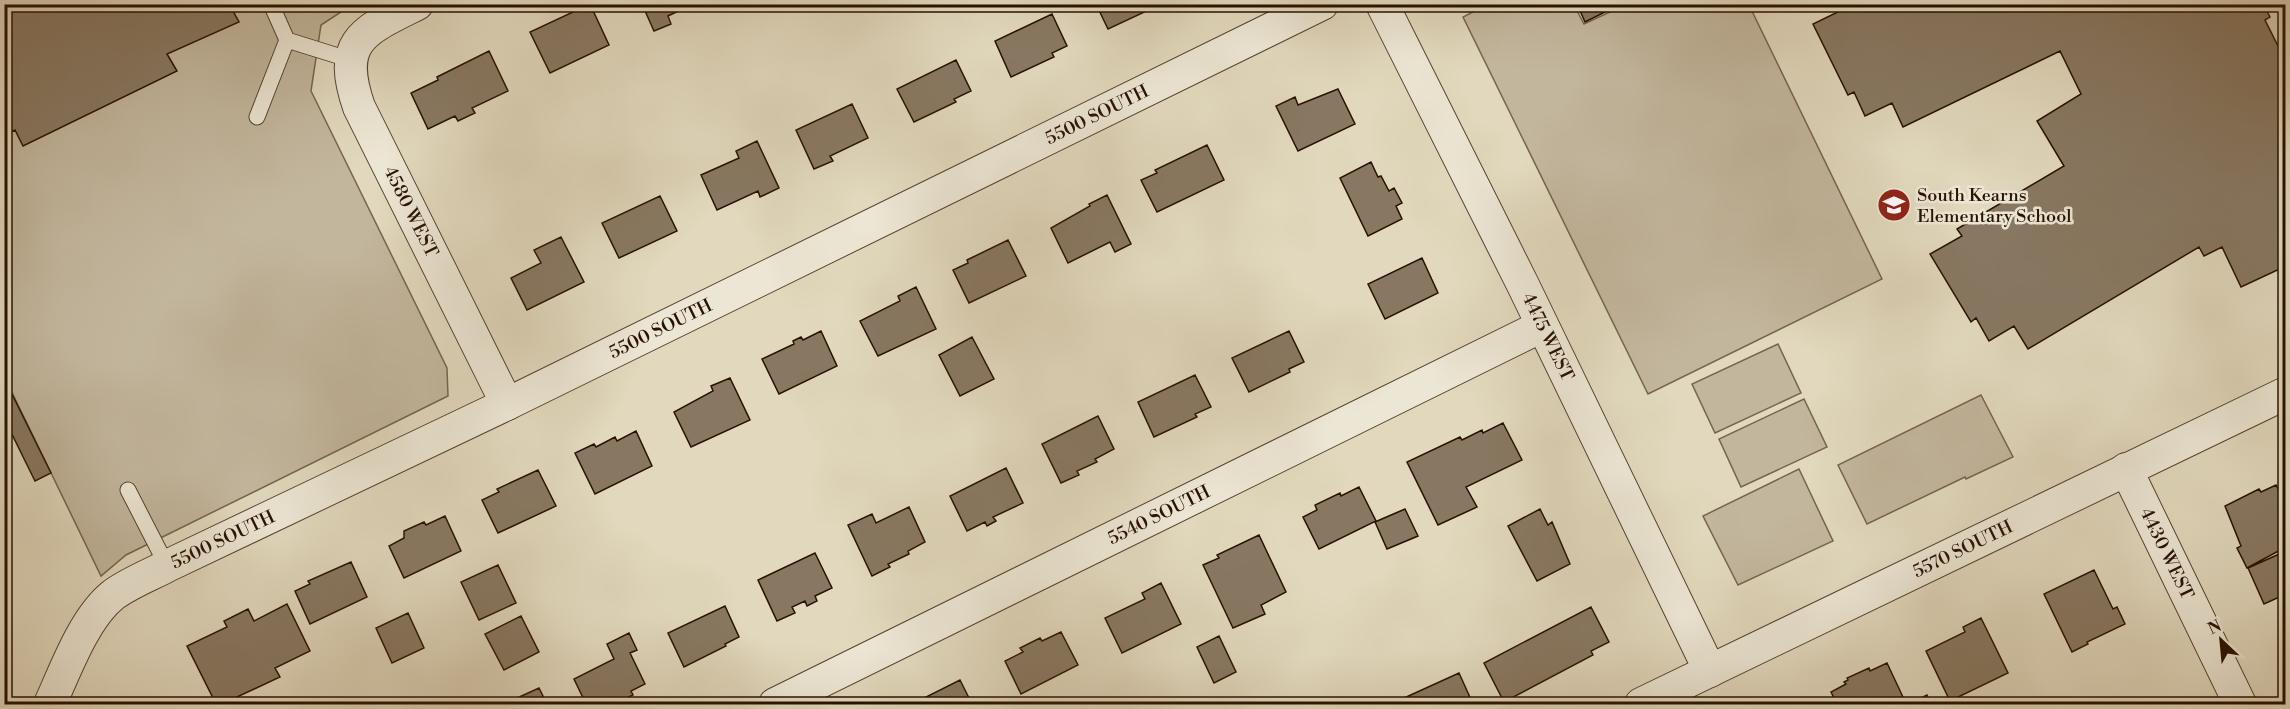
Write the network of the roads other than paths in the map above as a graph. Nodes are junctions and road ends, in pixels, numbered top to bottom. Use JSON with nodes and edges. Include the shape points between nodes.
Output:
{"nodes":[{"id":1,"x":271,"y":4,"type":"edge"},
{"id":2,"x":417,"y":4,"type":"edge"},
{"id":3,"x":1322,"y":4,"type":"edge"},
{"id":4,"x":1382,"y":4,"type":"edge"},
{"id":5,"x":287,"y":40,"type":"junction"},
{"id":6,"x":351,"y":60,"type":"junction"},
{"id":7,"x":257,"y":117,"type":"dead end"},
{"id":8,"x":1542,"y":326,"type":"junction"},
{"id":9,"x":2286,"y":393,"type":"edge"},
{"id":10,"x":507,"y":404,"type":"junction"},
{"id":11,"x":2126,"y":469,"type":"junction"},
{"id":12,"x":128,"y":490,"type":"dead end"},
{"id":13,"x":167,"y":566,"type":"junction"},
{"id":14,"x":1710,"y":671,"type":"junction"},
{"id":15,"x":50,"y":705,"type":"edge"},
{"id":16,"x":775,"y":705,"type":"edge"},
{"id":17,"x":1641,"y":705,"type":"edge"},
{"id":18,"x":2240,"y":705,"type":"edge"}],
"edges":[{"from":1,"to":5,"type":"lane"},
{"from":2,"to":6,"type":"street","via":[[368,31]]},
{"from":3,"to":10,"type":"street","name":"5500 SOUTH"},
{"from":4,"to":8,"type":"street","name":"4475 WEST"},
{"from":5,"to":6,"type":"lane"},
{"from":5,"to":7,"type":"lane"},
{"from":6,"to":10,"type":"street","name":"4580 WEST","via":[[351,83],[359,107]]},
{"from":8,"to":14,"type":"street","name":"4475 WEST"},
{"from":8,"to":16,"type":"street","name":"5540 SOUTH"},
{"from":9,"to":11,"type":"street","name":"5570 SOUTH"},
{"from":10,"to":13,"type":"street","name":"5500 SOUTH"},
{"from":11,"to":14,"type":"street","name":"5570 SOUTH"},
{"from":11,"to":18,"type":"street","name":"4430 WEST"},
{"from":12,"to":13,"type":"lane"},
{"from":13,"to":15,"type":"street","name":"5500 SOUTH","via":[[114,594],[103,605],[73,655]]},
{"from":14,"to":17,"type":"street","name":"5570 SOUTH"}]}
